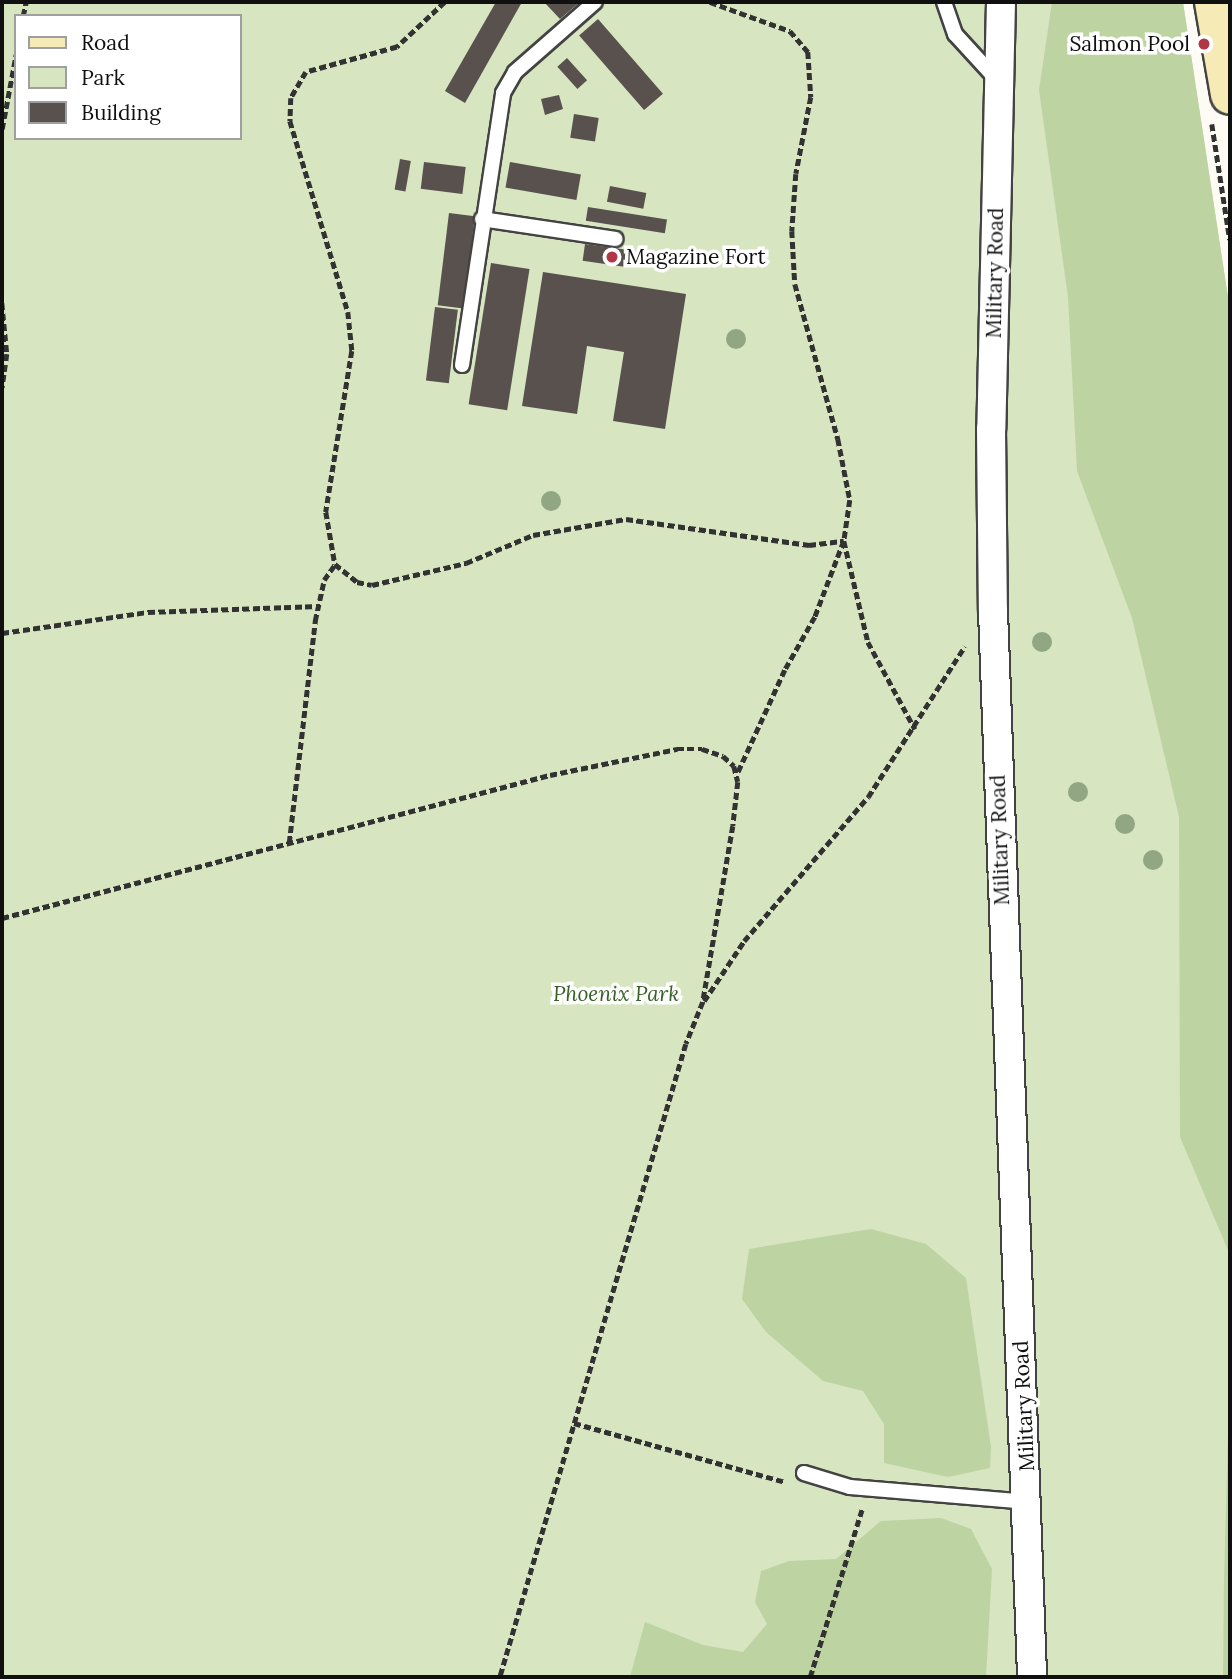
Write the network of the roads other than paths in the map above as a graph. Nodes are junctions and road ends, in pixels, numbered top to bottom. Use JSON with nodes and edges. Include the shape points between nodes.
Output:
{"nodes":[{"id":1,"x":595,"y":2,"type":"edge"},
{"id":2,"x":944,"y":2,"type":"edge"},
{"id":3,"x":1001,"y":2,"type":"edge"},
{"id":4,"x":1221,"y":19,"type":"edge"},
{"id":5,"x":999,"y":82,"type":"junction"},
{"id":6,"x":1230,"y":95,"type":"edge"},
{"id":7,"x":482,"y":219,"type":"junction"},
{"id":8,"x":616,"y":239,"type":"dead end"},
{"id":9,"x":462,"y":365,"type":"dead end"},
{"id":10,"x":801,"y":1480,"type":"road end"},
{"id":11,"x":1029,"y":1502,"type":"junction"},
{"id":12,"x":1032,"y":1677,"type":"edge"}],
"edges":[{"from":1,"to":7,"type":"lane","via":[[515,72],[503,93]]},
{"from":2,"to":5,"type":"lane","via":[[954,34]]},
{"from":3,"to":5,"type":"street","name":"Military Road"},
{"from":4,"to":6,"type":"main road"},
{"from":5,"to":11,"type":"street","name":"Military Road","via":[[991,429],[993,611]]},
{"from":7,"to":8,"type":"lane"},
{"from":7,"to":9,"type":"lane"},
{"from":10,"to":11,"type":"lane"},
{"from":11,"to":12,"type":"street","name":"Military Road"}]}
